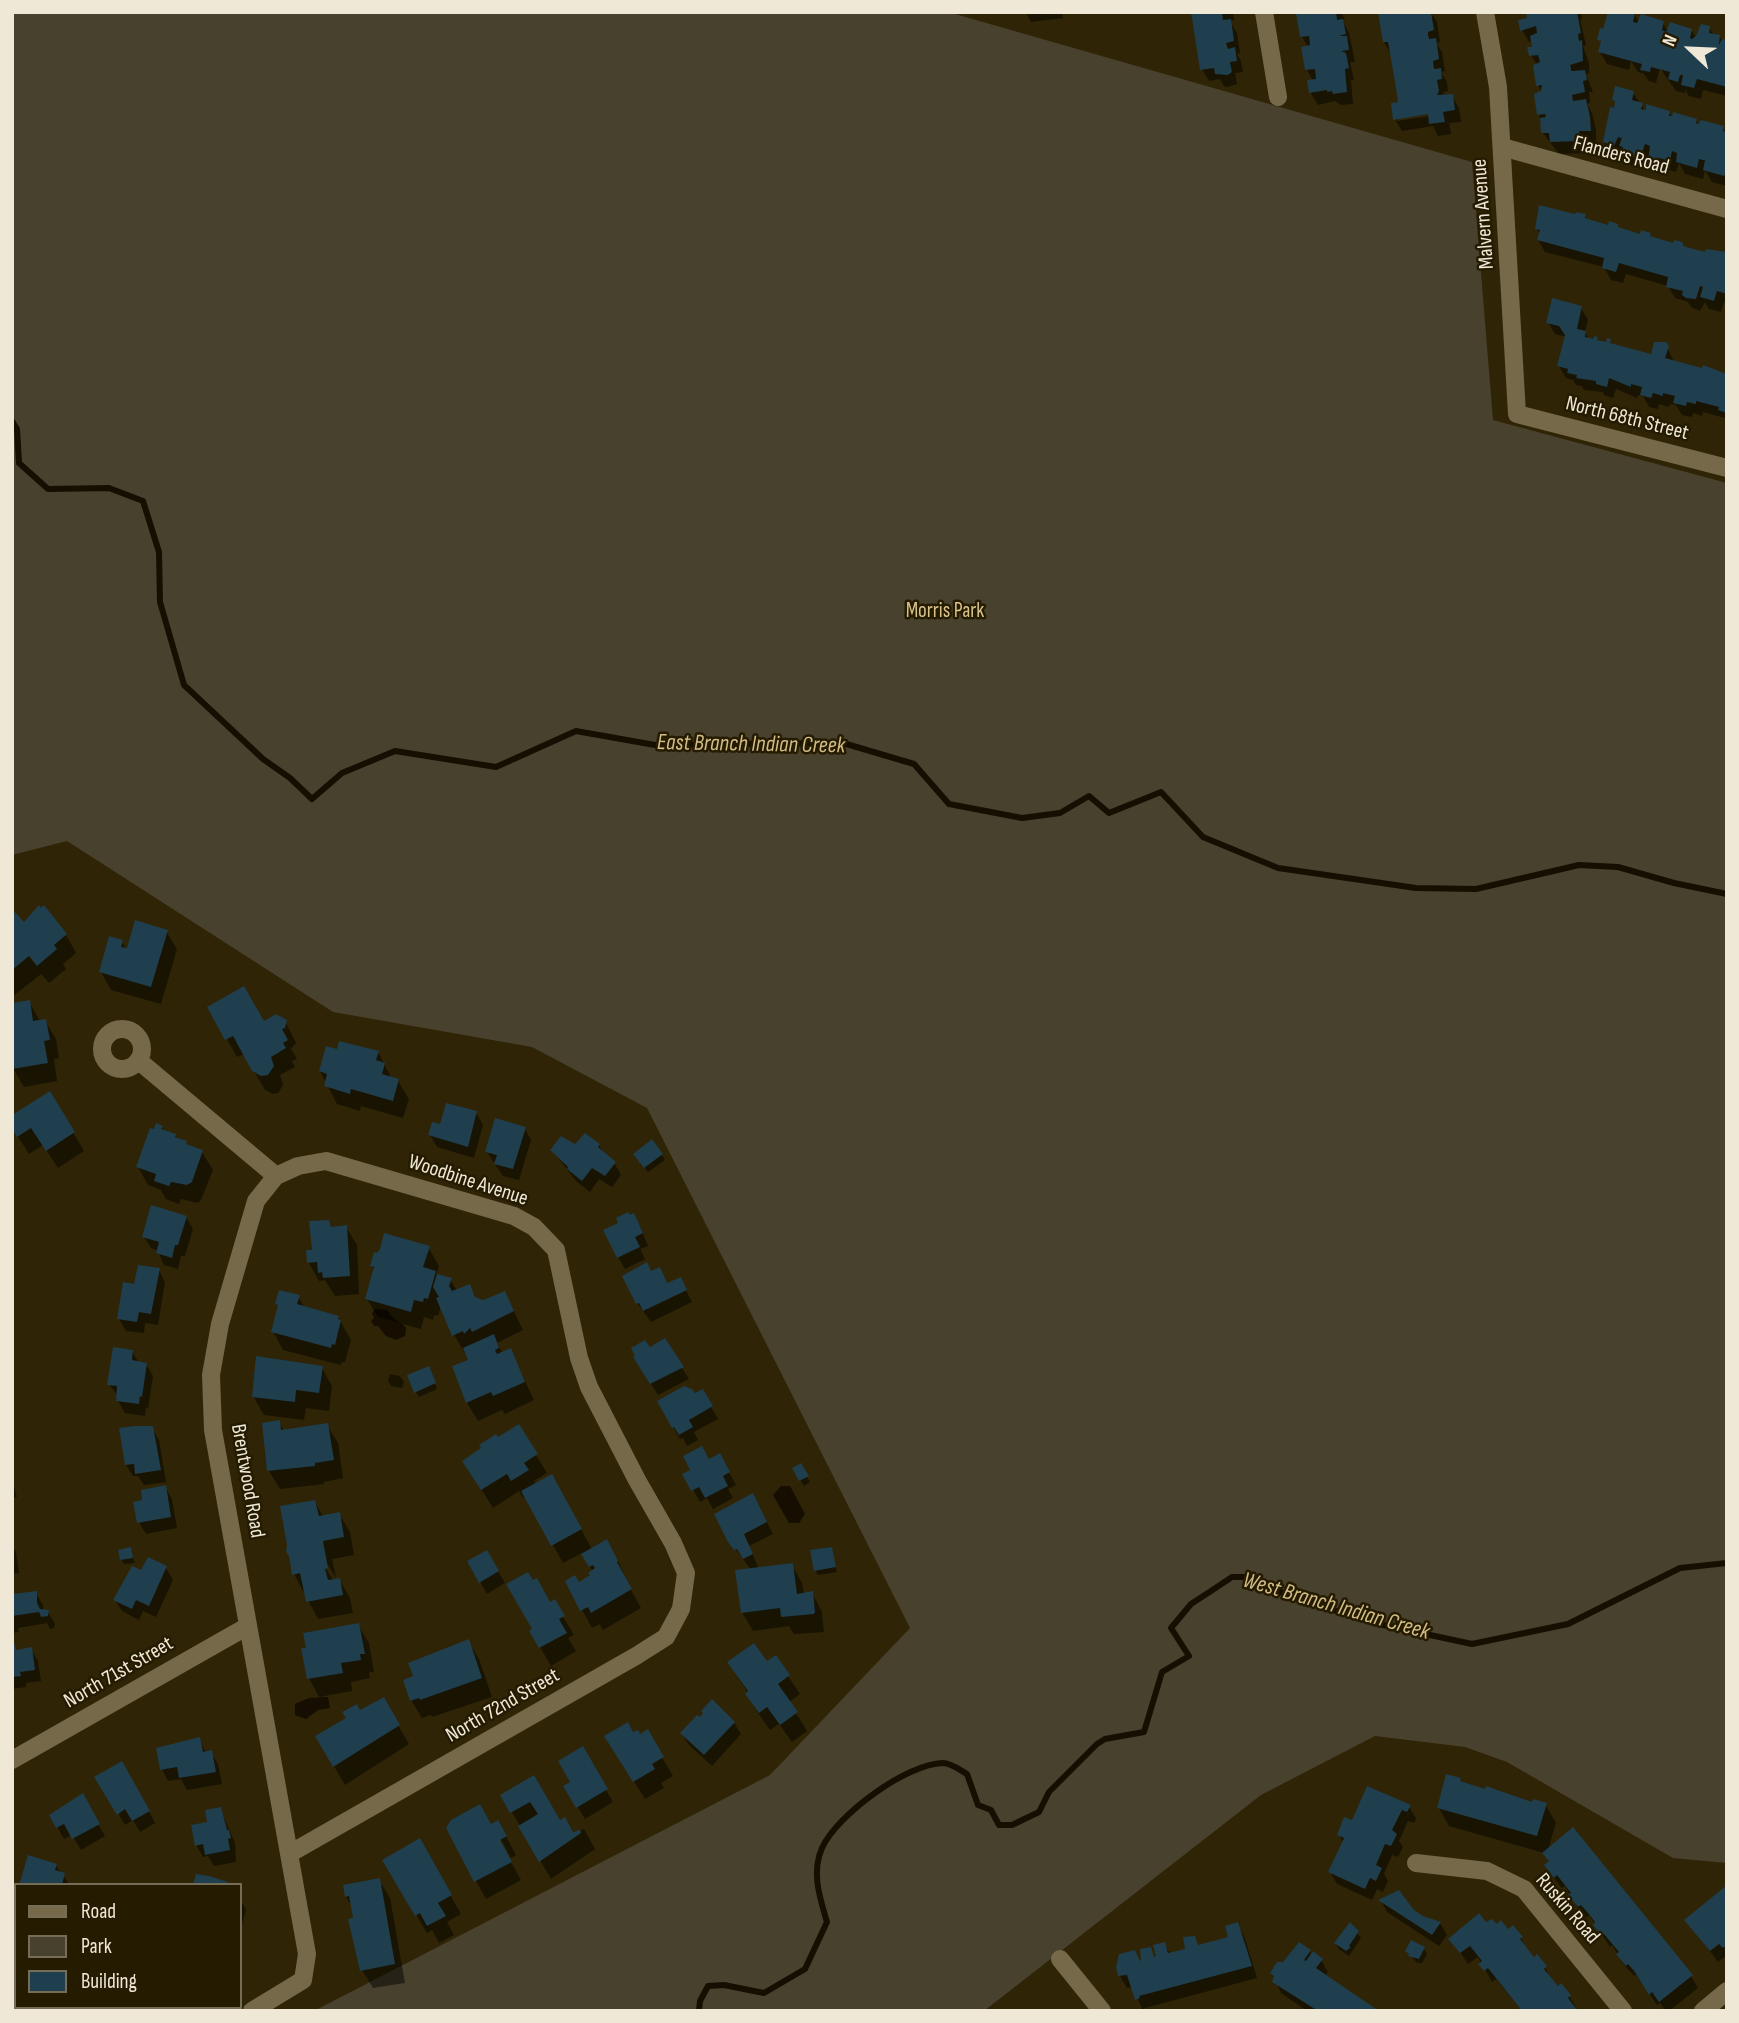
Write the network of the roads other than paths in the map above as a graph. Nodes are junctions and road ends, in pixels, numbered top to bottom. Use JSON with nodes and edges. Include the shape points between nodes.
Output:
{"nodes":[{"id":1,"x":1264,"y":12,"type":"edge"},
{"id":2,"x":1485,"y":12,"type":"edge"},
{"id":3,"x":1278,"y":97,"type":"dead end"},
{"id":4,"x":1502,"y":147,"type":"junction"},
{"id":5,"x":1727,"y":209,"type":"edge"},
{"id":6,"x":1517,"y":414,"type":"joint"},
{"id":7,"x":1727,"y":468,"type":"edge"},
{"id":8,"x":139,"y":1061,"type":"dead end"},
{"id":9,"x":276,"y":1176,"type":"junction"},
{"id":10,"x":681,"y":1560,"type":"joint"},
{"id":11,"x":248,"y":1626,"type":"junction"},
{"id":12,"x":12,"y":1760,"type":"edge"},
{"id":13,"x":289,"y":1854,"type":"junction"},
{"id":14,"x":1416,"y":1863,"type":"dead end"},
{"id":15,"x":1060,"y":1959,"type":"dead end"},
{"id":16,"x":1727,"y":1992,"type":"edge"},
{"id":17,"x":252,"y":2011,"type":"edge"},
{"id":18,"x":1102,"y":2011,"type":"edge"},
{"id":19,"x":1623,"y":2011,"type":"edge"},
{"id":20,"x":1703,"y":2011,"type":"edge"}],
"edges":[{"from":1,"to":3,"type":"street"},
{"from":2,"to":4,"type":"street","name":"Malvern Avenue","via":[[1498,87]]},
{"from":4,"to":5,"type":"street","name":"Flanders Road"},
{"from":4,"to":6,"type":"street","name":"Malvern Avenue"},
{"from":6,"to":7,"type":"street","name":"North 68th Street"},
{"from":8,"to":9,"type":"street"},
{"from":9,"to":10,"type":"street","name":"Woodbine Avenue","via":[[326,1161],[514,1216],[534,1227],[556,1250],[589,1387]]},
{"from":9,"to":11,"type":"street","name":"Brentwood Road","via":[[257,1201],[220,1324],[211,1375],[213,1430]]},
{"from":10,"to":13,"type":"street","name":"North 72nd Street","via":[[686,1573],[681,1609],[666,1637]]},
{"from":11,"to":12,"type":"street","name":"North 71st Street"},
{"from":11,"to":13,"type":"street","name":"Brentwood Road"},
{"from":13,"to":17,"type":"street","name":"Brentwood Road","via":[[307,1954],[303,1980]]},
{"from":14,"to":19,"type":"street","name":"Ruskin Road","via":[[1487,1871],[1524,1889]]},
{"from":15,"to":18,"type":"street"},
{"from":16,"to":20,"type":"street"}]}
